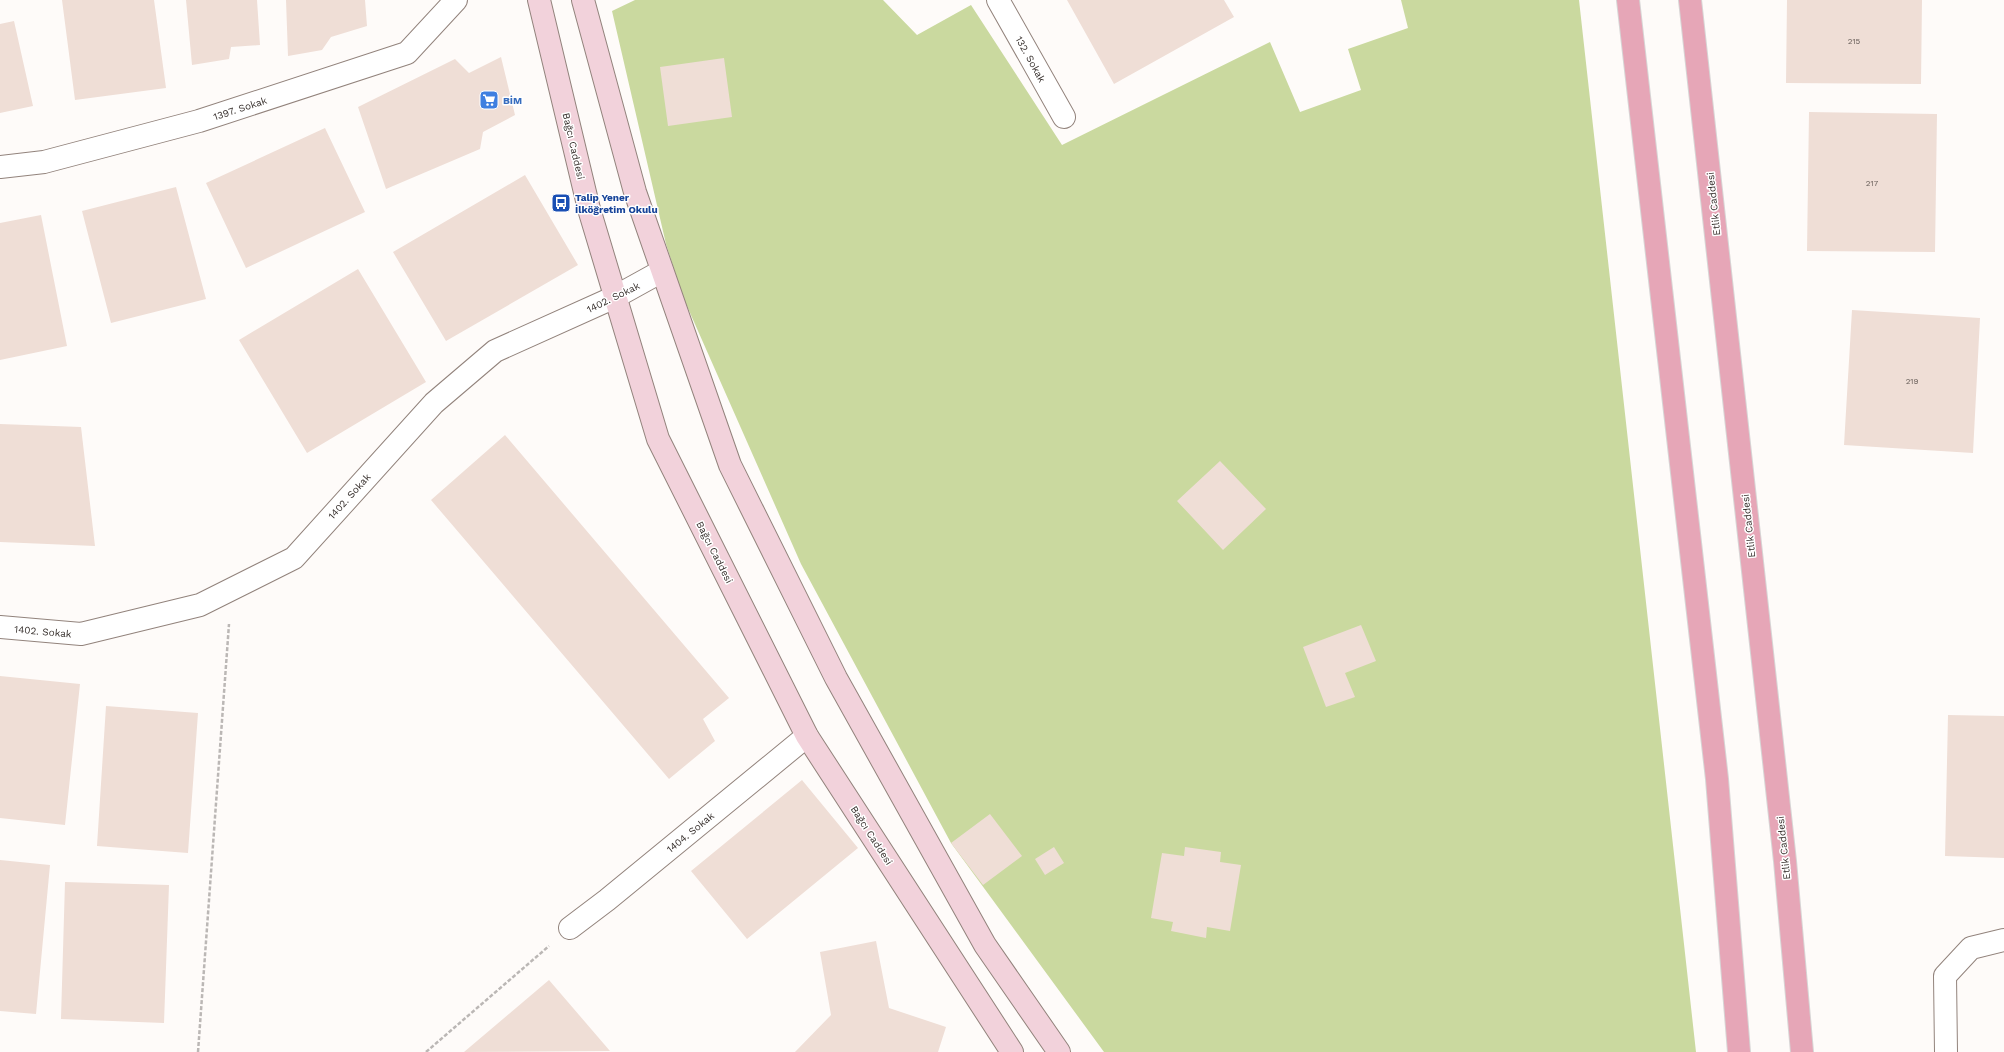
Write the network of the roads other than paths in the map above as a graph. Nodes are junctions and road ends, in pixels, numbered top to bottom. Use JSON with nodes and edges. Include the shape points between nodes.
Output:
{"nodes":[{"id":1,"x":456,"y":0,"type":"edge"},
{"id":2,"x":539,"y":0,"type":"edge"},
{"id":3,"x":583,"y":0,"type":"edge"},
{"id":4,"x":998,"y":0,"type":"edge"},
{"id":5,"x":1628,"y":0,"type":"edge"},
{"id":6,"x":1690,"y":0,"type":"edge"},
{"id":7,"x":1064,"y":117,"type":"dead end"},
{"id":8,"x":0,"y":167,"type":"edge"},
{"id":9,"x":662,"y":272,"type":"junction"},
{"id":10,"x":615,"y":297,"type":"junction"},
{"id":11,"x":0,"y":627,"type":"edge"},
{"id":12,"x":807,"y":736,"type":"junction"},
{"id":13,"x":570,"y":928,"type":"road end"},
{"id":14,"x":2004,"y":940,"type":"edge"},
{"id":15,"x":1012,"y":1052,"type":"edge"},
{"id":16,"x":1059,"y":1052,"type":"edge"},
{"id":17,"x":1739,"y":1052,"type":"edge"},
{"id":18,"x":1802,"y":1052,"type":"edge"},
{"id":19,"x":1946,"y":1052,"type":"edge"}],
"edges":[{"from":1,"to":8,"type":"street","name":"1397. Sokak","via":[[407,53],[199,121],[44,162]]},
{"from":2,"to":10,"type":"main road","name":"Bağcı Caddesi","via":[[589,209]]},
{"from":3,"to":9,"type":"main road","via":[[635,192]]},
{"from":4,"to":7,"type":"street","name":"132. Sokak"},
{"from":5,"to":17,"type":"main road","via":[[1716,771]]},
{"from":6,"to":18,"type":"main road","name":"Etlik Caddesi","via":[[1785,861]]},
{"from":9,"to":10,"type":"street","name":"1402. Sokak"},
{"from":9,"to":16,"type":"main road","via":[[730,465],[836,678],[985,945]]},
{"from":10,"to":11,"type":"street","name":"1402. Sokak","via":[[495,351],[434,403],[294,558],[200,605],[80,634]]},
{"from":10,"to":12,"type":"main road","name":"Bağcı Caddesi","via":[[658,439]]},
{"from":12,"to":13,"type":"street","name":"1404. Sokak"},
{"from":12,"to":15,"type":"main road","name":"Bağcı Caddesi"},
{"from":14,"to":19,"type":"street","via":[[1971,948],[1945,976]]}]}
